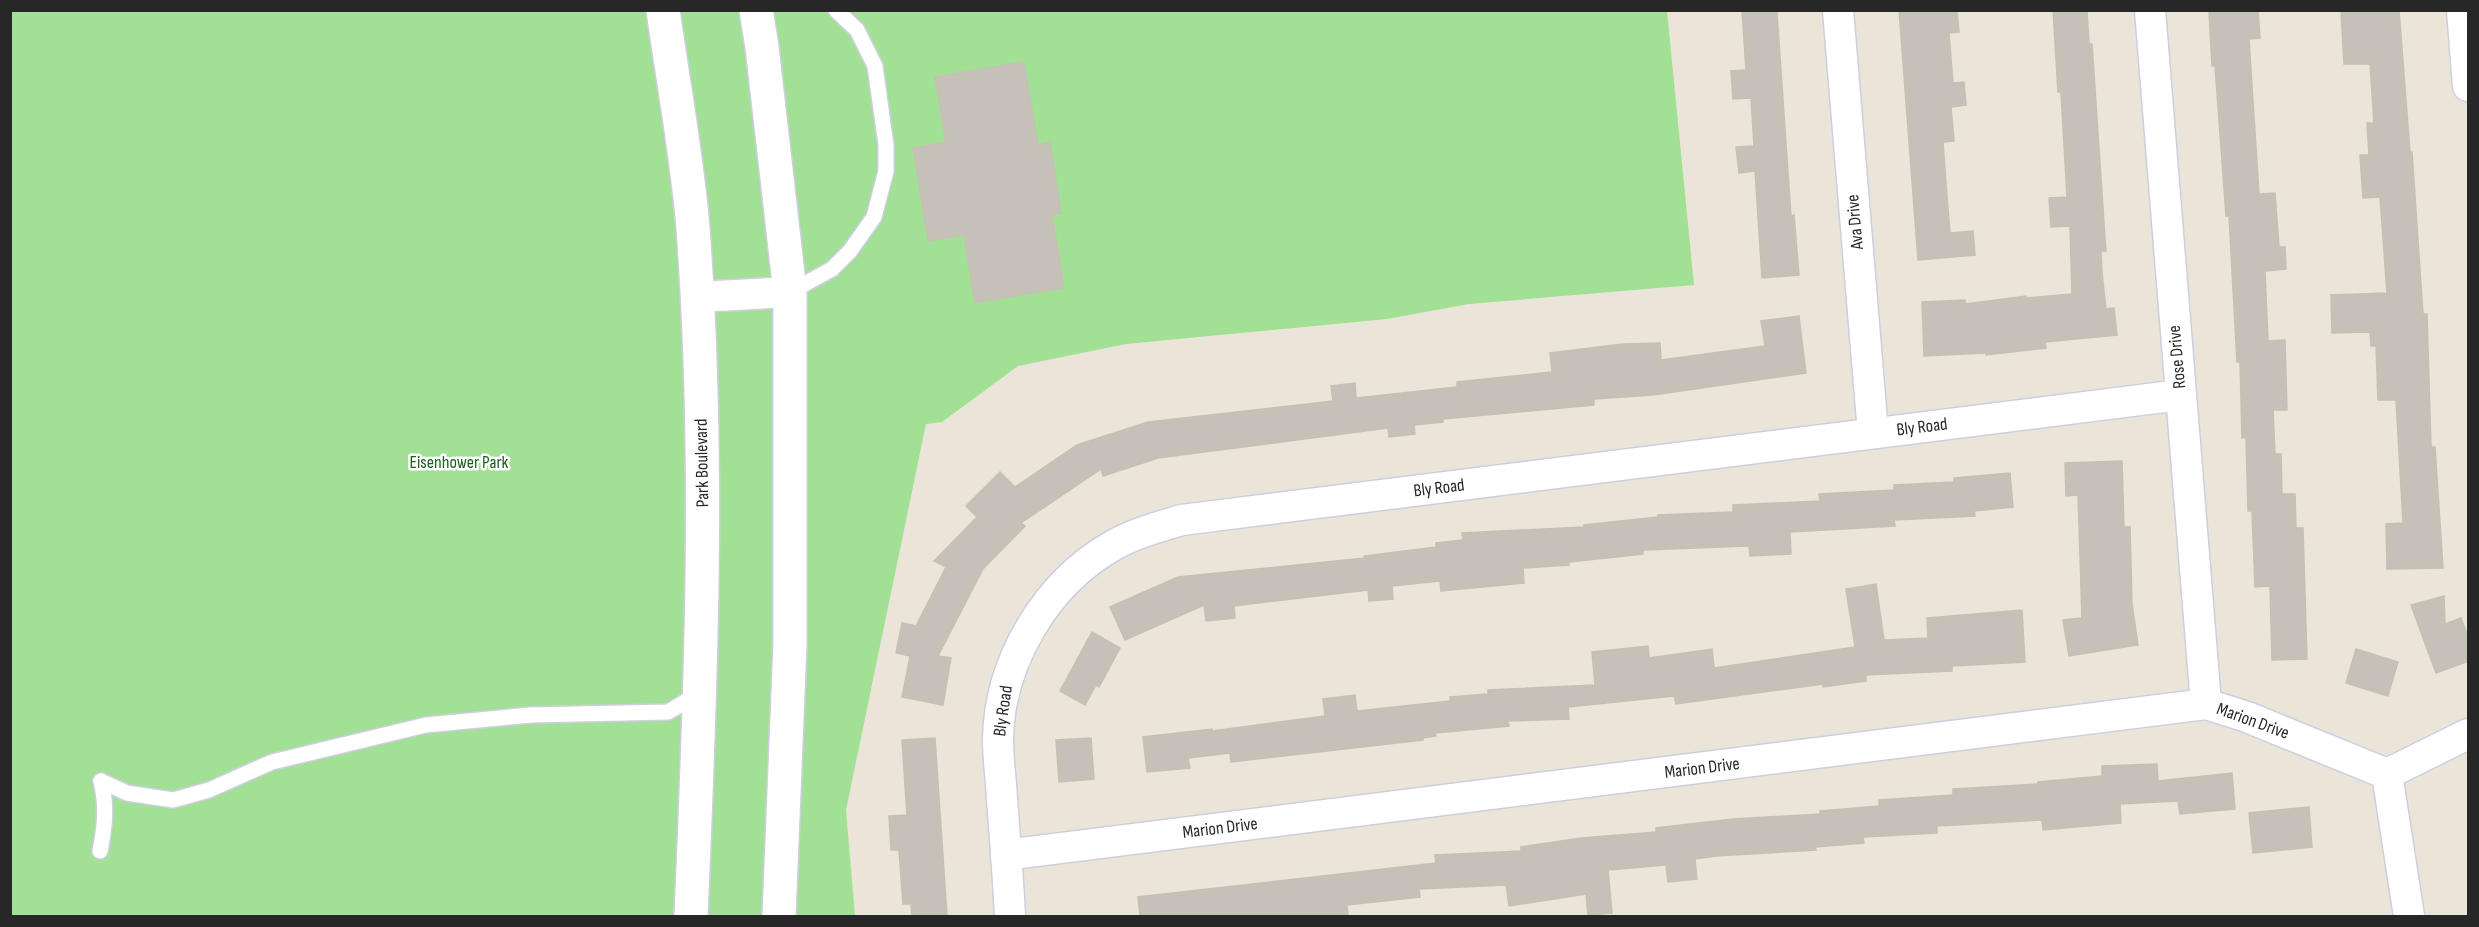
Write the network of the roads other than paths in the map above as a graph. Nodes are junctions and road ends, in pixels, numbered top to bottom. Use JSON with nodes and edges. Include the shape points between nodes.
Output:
{"nodes":[{"id":1,"x":663,"y":10,"type":"edge"},
{"id":2,"x":756,"y":10,"type":"edge"},
{"id":3,"x":836,"y":10,"type":"edge"},
{"id":4,"x":1838,"y":10,"type":"edge"},
{"id":5,"x":2150,"y":10,"type":"edge"},
{"id":6,"x":2463,"y":10,"type":"edge"},
{"id":7,"x":2469,"y":86,"type":"edge"},
{"id":8,"x":790,"y":292,"type":"junction"},
{"id":9,"x":697,"y":297,"type":"junction"},
{"id":10,"x":2180,"y":394,"type":"junction"},
{"id":11,"x":1873,"y":433,"type":"junction"},
{"id":12,"x":700,"y":693,"type":"junction"},
{"id":13,"x":2206,"y":704,"type":"junction"},
{"id":14,"x":2469,"y":734,"type":"edge"},
{"id":15,"x":2387,"y":774,"type":"junction"},
{"id":16,"x":100,"y":851,"type":"dead end"},
{"id":17,"x":1006,"y":855,"type":"junction"},
{"id":18,"x":691,"y":916,"type":"edge"},
{"id":19,"x":778,"y":916,"type":"edge"},
{"id":20,"x":1011,"y":916,"type":"edge"},
{"id":21,"x":2409,"y":916,"type":"edge"}],
"edges":[{"from":1,"to":9,"type":"street","name":"Park Boulevard","via":[[693,224]]},
{"from":2,"to":8,"type":"street"},
{"from":3,"to":8,"type":"lane","via":[[857,30],[875,66],[886,171],[874,217],[850,251],[832,269]]},
{"from":4,"to":11,"type":"street","name":"Ava Drive"},
{"from":5,"to":10,"type":"street","name":"Rose Drive"},
{"from":6,"to":7,"type":"street"},
{"from":8,"to":9,"type":"street"},
{"from":8,"to":19,"type":"street","via":[[790,644]]},
{"from":9,"to":12,"type":"street","name":"Park Boulevard","via":[[704,538]]},
{"from":10,"to":11,"type":"street","name":"Bly Road"},
{"from":10,"to":13,"type":"street","name":"Rose Drive"},
{"from":11,"to":17,"type":"street","name":"Bly Road","via":[[1182,520],[1142,531],[1077,571],[1045,605],[1016,656],[1004,691],[998,739]]},
{"from":12,"to":16,"type":"lane","via":[[668,712],[530,715],[426,725],[272,762],[209,790],[173,800],[127,793],[101,781],[105,824]]},
{"from":12,"to":18,"type":"street","name":"Park Boulevard"},
{"from":13,"to":15,"type":"street","name":"Marion Drive"},
{"from":13,"to":17,"type":"street","name":"Marion Drive"},
{"from":14,"to":15,"type":"street"},
{"from":15,"to":21,"type":"street"},
{"from":17,"to":20,"type":"street","name":"Bly Road"}]}
